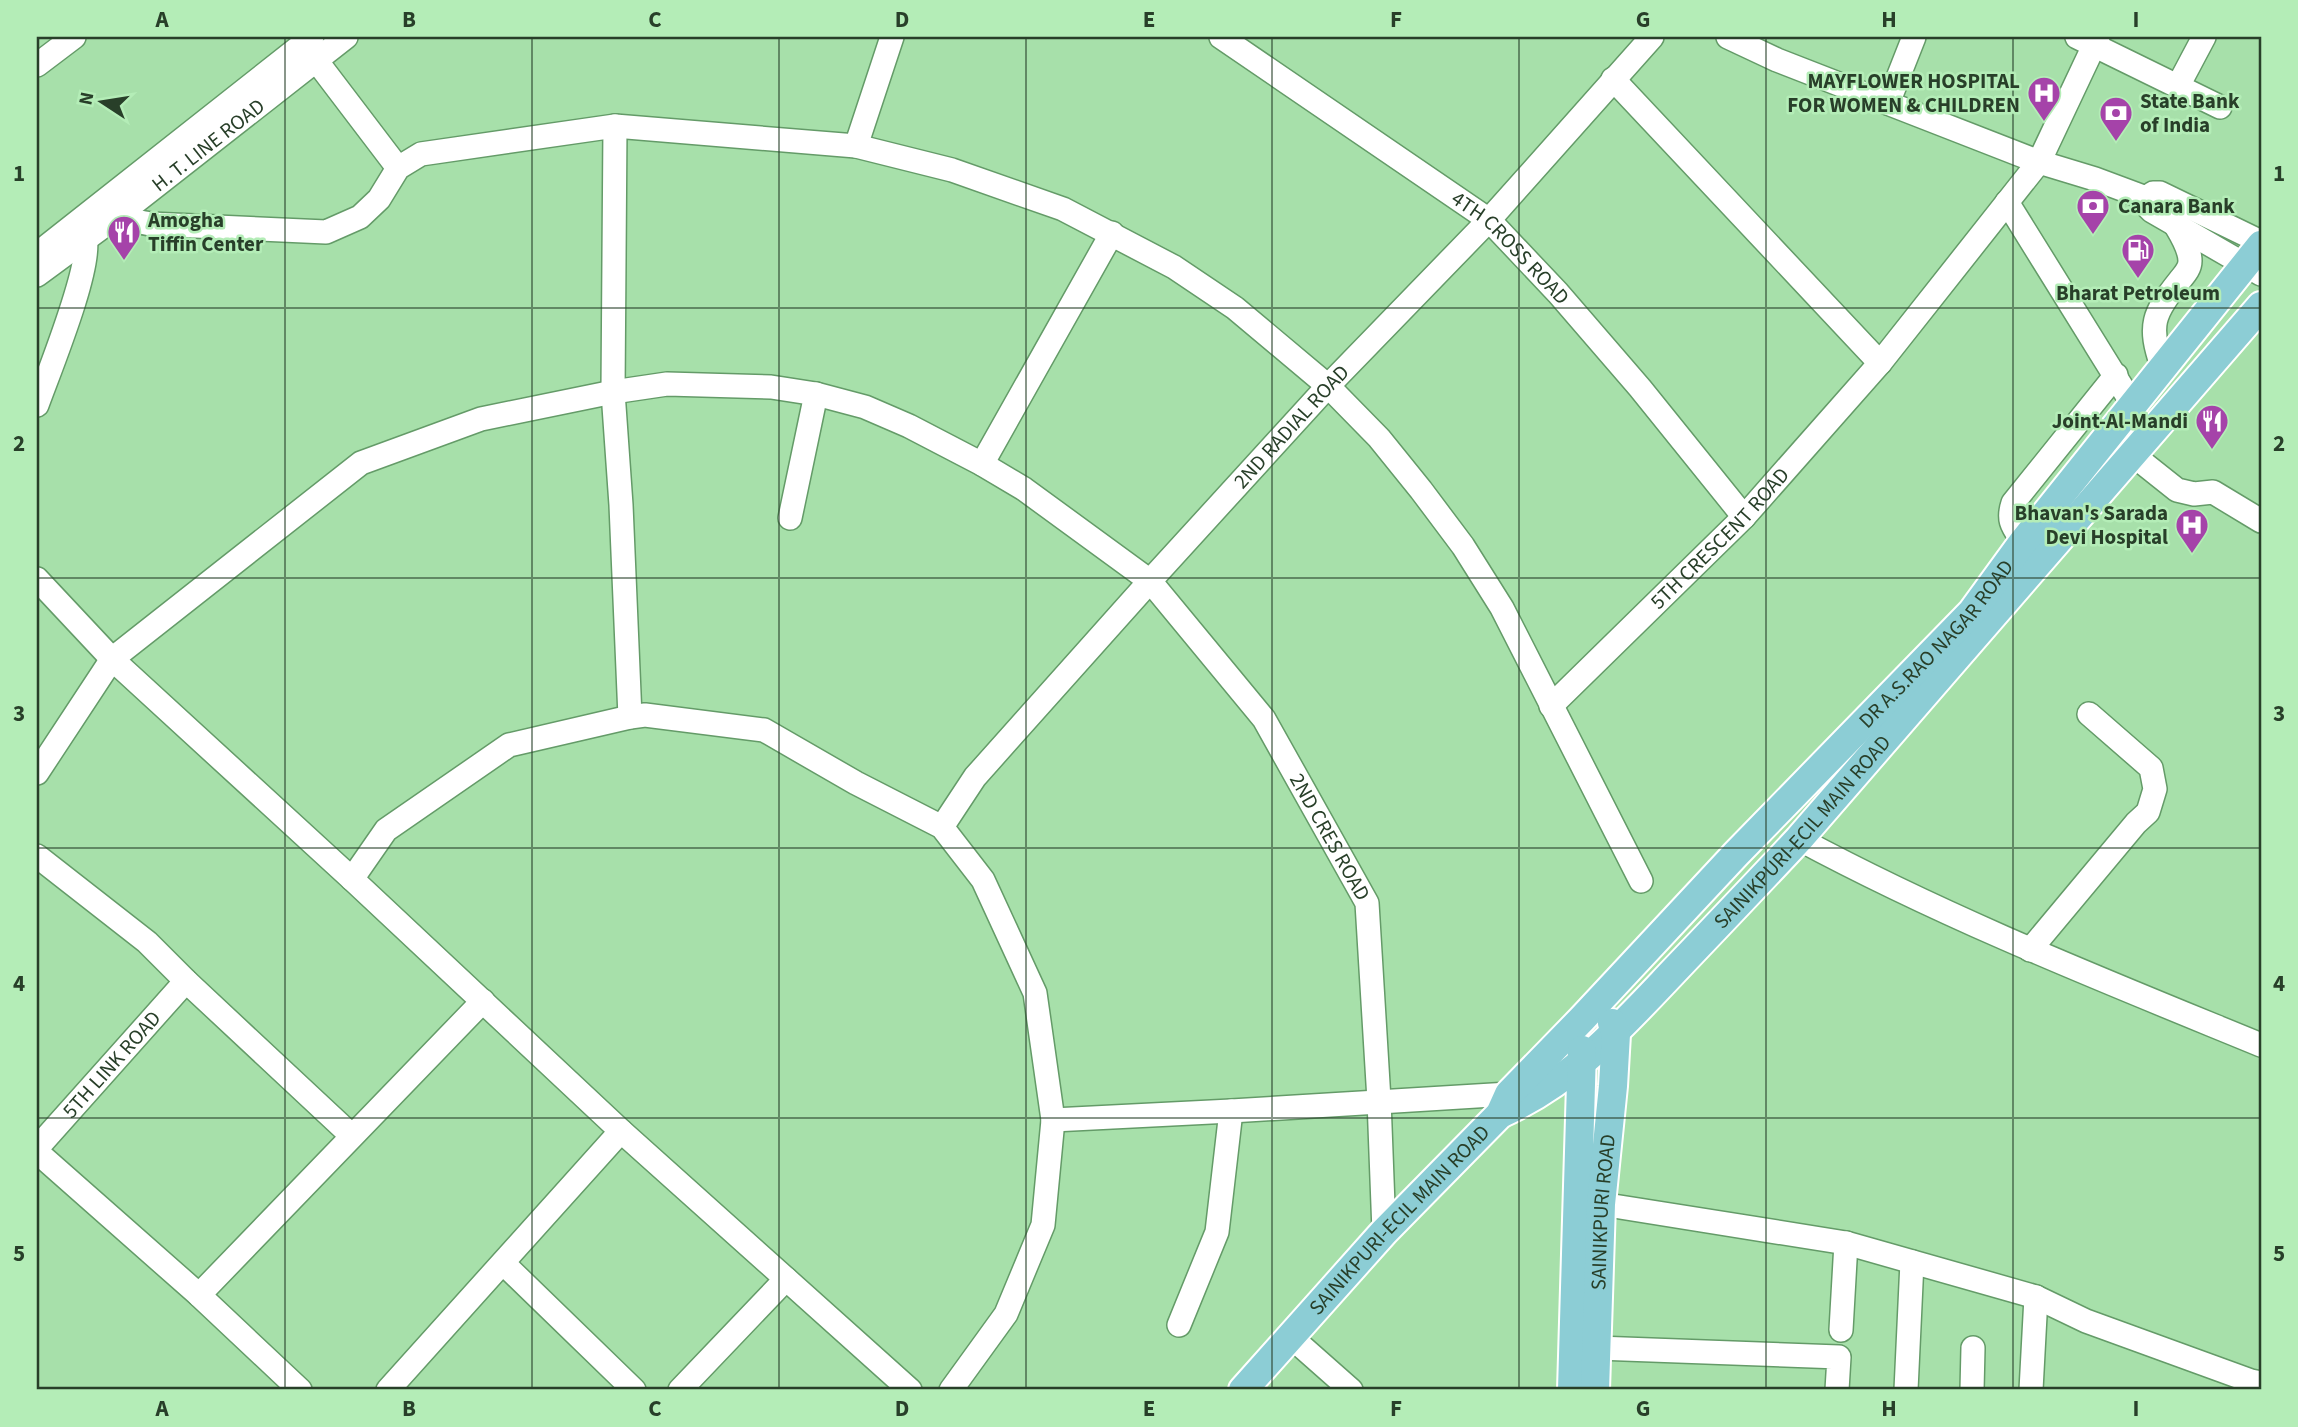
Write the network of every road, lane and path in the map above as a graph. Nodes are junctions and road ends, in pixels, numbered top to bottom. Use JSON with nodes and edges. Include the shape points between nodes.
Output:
{"nodes":[{"id":1,"x":74,"y":37,"type":"edge"},
{"id":2,"x":346,"y":37,"type":"edge"},
{"id":3,"x":892,"y":37,"type":"edge"},
{"id":4,"x":1221,"y":37,"type":"edge"},
{"id":5,"x":1652,"y":37,"type":"edge"},
{"id":6,"x":1728,"y":37,"type":"edge"},
{"id":7,"x":1914,"y":37,"type":"edge"},
{"id":8,"x":2204,"y":37,"type":"edge"},
{"id":9,"x":2090,"y":39,"type":"edge"},
{"id":10,"x":311,"y":47,"type":"edge"},
{"id":11,"x":37,"y":65,"type":"edge"},
{"id":12,"x":1613,"y":79,"type":"junction"},
{"id":13,"x":2178,"y":86,"type":"junction"},
{"id":14,"x":1888,"y":103,"type":"junction"},
{"id":15,"x":2220,"y":107,"type":"dead end"},
{"id":16,"x":615,"y":126,"type":"junction"},
{"id":17,"x":856,"y":146,"type":"junction"},
{"id":18,"x":2039,"y":162,"type":"junction"},
{"id":19,"x":398,"y":168,"type":"junction"},
{"id":20,"x":2146,"y":198,"type":"junction"},
{"id":21,"x":2007,"y":202,"type":"junction"},
{"id":22,"x":114,"y":207,"type":"junction"},
{"id":23,"x":1489,"y":220,"type":"junction"},
{"id":24,"x":2176,"y":226,"type":"junction"},
{"id":25,"x":81,"y":231,"type":"junction"},
{"id":26,"x":1112,"y":233,"type":"junction"},
{"id":27,"x":37,"y":254,"type":"edge"},
{"id":28,"x":2257,"y":256,"type":"edge"},
{"id":29,"x":37,"y":275,"type":"edge"},
{"id":30,"x":2256,"y":320,"type":"edge"},
{"id":31,"x":1880,"y":363,"type":"junction"},
{"id":32,"x":2162,"y":366,"type":"junction"},
{"id":33,"x":2116,"y":375,"type":"junction"},
{"id":34,"x":1328,"y":386,"type":"junction"},
{"id":35,"x":613,"y":392,"type":"junction"},
{"id":36,"x":816,"y":394,"type":"junction"},
{"id":37,"x":37,"y":405,"type":"edge"},
{"id":38,"x":2133,"y":405,"type":"junction"},
{"id":39,"x":2133,"y":455,"type":"junction"},
{"id":40,"x":982,"y":464,"type":"junction"},
{"id":41,"x":1744,"y":517,"type":"junction"},
{"id":42,"x":790,"y":518,"type":"dead end"},
{"id":43,"x":2261,"y":521,"type":"edge"},
{"id":44,"x":2023,"y":542,"type":"junction"},
{"id":45,"x":37,"y":579,"type":"edge"},
{"id":46,"x":1150,"y":581,"type":"junction"},
{"id":47,"x":112,"y":659,"type":"junction"},
{"id":48,"x":1551,"y":706,"type":"junction"},
{"id":49,"x":2089,"y":714,"type":"dead end"},
{"id":50,"x":630,"y":717,"type":"junction"},
{"id":51,"x":37,"y":773,"type":"edge"},
{"id":52,"x":942,"y":827,"type":"junction"},
{"id":53,"x":1799,"y":839,"type":"junction"},
{"id":54,"x":37,"y":856,"type":"edge"},
{"id":55,"x":352,"y":879,"type":"junction"},
{"id":56,"x":1641,"y":881,"type":"dead end"},
{"id":57,"x":2030,"y":950,"type":"junction"},
{"id":58,"x":186,"y":981,"type":"junction"},
{"id":59,"x":1604,"y":994,"type":"junction"},
{"id":60,"x":482,"y":1001,"type":"junction"},
{"id":61,"x":1582,"y":1019,"type":"junction"},
{"id":62,"x":1616,"y":1034,"type":"junction"},
{"id":63,"x":2261,"y":1045,"type":"edge"},
{"id":64,"x":1583,"y":1062,"type":"junction"},
{"id":65,"x":1378,"y":1100,"type":"junction"},
{"id":66,"x":1511,"y":1103,"type":"junction"},
{"id":67,"x":1231,"y":1111,"type":"junction"},
{"id":68,"x":1580,"y":1116,"type":"junction"},
{"id":69,"x":1052,"y":1119,"type":"junction"},
{"id":70,"x":621,"y":1131,"type":"junction"},
{"id":71,"x":352,"y":1136,"type":"junction"},
{"id":72,"x":37,"y":1150,"type":"edge"},
{"id":73,"x":1601,"y":1204,"type":"junction"},
{"id":74,"x":1384,"y":1232,"type":"junction"},
{"id":75,"x":1846,"y":1243,"type":"junction"},
{"id":76,"x":1912,"y":1262,"type":"junction"},
{"id":77,"x":503,"y":1263,"type":"junction"},
{"id":78,"x":786,"y":1279,"type":"junction"},
{"id":79,"x":200,"y":1295,"type":"junction"},
{"id":80,"x":2036,"y":1297,"type":"junction"},
{"id":81,"x":1179,"y":1325,"type":"dead end"},
{"id":82,"x":1841,"y":1330,"type":"dead end"},
{"id":83,"x":1291,"y":1337,"type":"junction"},
{"id":84,"x":1597,"y":1348,"type":"junction"},
{"id":85,"x":1973,"y":1348,"type":"dead end"},
{"id":86,"x":2261,"y":1383,"type":"edge"},
{"id":87,"x":300,"y":1390,"type":"edge"},
{"id":88,"x":388,"y":1390,"type":"edge"},
{"id":89,"x":634,"y":1390,"type":"edge"},
{"id":90,"x":680,"y":1390,"type":"edge"},
{"id":91,"x":910,"y":1390,"type":"edge"},
{"id":92,"x":951,"y":1390,"type":"edge"},
{"id":93,"x":1243,"y":1390,"type":"edge"},
{"id":94,"x":1351,"y":1390,"type":"edge"},
{"id":95,"x":1572,"y":1390,"type":"edge"},
{"id":96,"x":1595,"y":1390,"type":"edge"},
{"id":97,"x":1837,"y":1390,"type":"edge"},
{"id":98,"x":1906,"y":1390,"type":"edge"},
{"id":99,"x":1972,"y":1390,"type":"edge"},
{"id":100,"x":2031,"y":1390,"type":"edge"}],
"edges":[{"from":1,"to":11,"type":"street"},
{"from":2,"to":10,"type":"street","name":"H. T. LINE ROAD"},
{"from":3,"to":17,"type":"street"},
{"from":4,"to":23,"type":"street","name":"4TH CROSS ROAD"},
{"from":5,"to":12,"type":"street","name":"2ND RADIAL ROAD"},
{"from":6,"to":14,"type":"street"},
{"from":7,"to":14,"type":"street"},
{"from":8,"to":13,"type":"street"},
{"from":9,"to":13,"type":"street"},
{"from":9,"to":18,"type":"street","name":"5TH CRESCENT ROAD"},
{"from":10,"to":19,"type":"street"},
{"from":10,"to":22,"type":"street","name":"H. T. LINE ROAD"},
{"from":12,"to":23,"type":"street","name":"2ND RADIAL ROAD"},
{"from":12,"to":31,"type":"street"},
{"from":13,"to":15,"type":"street"},
{"from":14,"to":18,"type":"street"},
{"from":16,"to":17,"type":"street"},
{"from":16,"to":19,"type":"street","via":[[421,154]]},
{"from":16,"to":35,"type":"street"},
{"from":17,"to":26,"type":"street","via":[[1007,188]]},
{"from":18,"to":20,"type":"street"},
{"from":18,"to":21,"type":"street","name":"5TH CRESCENT ROAD"},
{"from":19,"to":22,"type":"street","via":[[379,199],[360,217],[326,232],[151,224],[134,221]]},
{"from":20,"to":24,"type":"street","via":[[2152,211]]},
{"from":20,"to":28,"type":"street","via":[[2160,193]]},
{"from":21,"to":31,"type":"street","name":"5TH CRESCENT ROAD"},
{"from":21,"to":33,"type":"street"},
{"from":22,"to":25,"type":"street","name":"H. T. LINE ROAD"},
{"from":23,"to":34,"type":"street","name":"2ND RADIAL ROAD"},
{"from":23,"to":41,"type":"street","name":"4TH CROSS ROAD","via":[[1640,388]]},
{"from":24,"to":28,"type":"street"},
{"from":24,"to":32,"type":"street","via":[[2190,260],[2158,312],[2154,327]]},
{"from":25,"to":27,"type":"street","name":"H. T. LINE ROAD"},
{"from":25,"to":29,"type":"street","name":"H. T. LINE ROAD"},
{"from":25,"to":37,"type":"street","via":[[83,270]]},
{"from":26,"to":34,"type":"street","via":[[1174,267],[1234,308]]},
{"from":26,"to":40,"type":"street"},
{"from":28,"to":32,"type":"main road","name":"DR A.S.RAO NAGAR ROAD"},
{"from":30,"to":39,"type":"main road","name":"SAINIKPURI-ECIL MAIN ROAD"},
{"from":31,"to":41,"type":"street","name":"5TH CRESCENT ROAD"},
{"from":32,"to":38,"type":"main road","name":"DR A.S.RAO NAGAR ROAD"},
{"from":33,"to":38,"type":"street"},
{"from":33,"to":44,"type":"street","via":[[2013,503],[2009,514],[2012,526]]},
{"from":34,"to":46,"type":"street","name":"2ND RADIAL ROAD"},
{"from":34,"to":48,"type":"street","via":[[1378,438],[1463,546],[1502,608]]},
{"from":35,"to":36,"type":"street","name":"2ND CRES ROAD","via":[[667,384],[727,384]]},
{"from":35,"to":47,"type":"street","name":"2ND CRES ROAD","via":[[481,419],[361,463]]},
{"from":35,"to":50,"type":"street"},
{"from":36,"to":40,"type":"street","name":"2ND CRES ROAD","via":[[898,421]]},
{"from":36,"to":42,"type":"street"},
{"from":38,"to":44,"type":"main road","name":"DR A.S.RAO NAGAR ROAD"},
{"from":39,"to":43,"type":"street","via":[[2177,490],[2213,492]]},
{"from":39,"to":53,"type":"main road","name":"SAINIKPURI-ECIL MAIN ROAD"},
{"from":40,"to":46,"type":"street","name":"2ND CRES ROAD"},
{"from":41,"to":48,"type":"street","name":"5TH CRESCENT ROAD"},
{"from":44,"to":59,"type":"main road","name":"DR A.S.RAO NAGAR ROAD","via":[[1972,612]]},
{"from":45,"to":47,"type":"street"},
{"from":46,"to":52,"type":"street","name":"2ND RADIAL ROAD","via":[[975,777]]},
{"from":46,"to":65,"type":"street","name":"2ND CRES ROAD","via":[[1264,719],[1367,903]]},
{"from":47,"to":51,"type":"street","name":"2ND CRES ROAD"},
{"from":47,"to":55,"type":"street"},
{"from":48,"to":56,"type":"street"},
{"from":49,"to":57,"type":"street","via":[[2151,768],[2154,789],[2148,812]]},
{"from":50,"to":52,"type":"street","via":[[764,730]]},
{"from":50,"to":55,"type":"street","via":[[509,745],[386,830]]},
{"from":52,"to":69,"type":"street","via":[[983,880],[1035,993]]},
{"from":53,"to":57,"type":"street"},
{"from":53,"to":62,"type":"main road","name":"SAINIKPURI-ECIL MAIN ROAD"},
{"from":54,"to":58,"type":"street","via":[[147,942]]},
{"from":55,"to":60,"type":"street"},
{"from":57,"to":63,"type":"street"},
{"from":58,"to":71,"type":"street"},
{"from":58,"to":72,"type":"street","name":"5TH LINK ROAD"},
{"from":59,"to":61,"type":"main road","name":"DR A.S.RAO NAGAR ROAD"},
{"from":59,"to":62,"type":"main road"},
{"from":60,"to":70,"type":"street"},
{"from":60,"to":71,"type":"street"},
{"from":61,"to":64,"type":"main road","name":"SAINIKPURI ROAD"},
{"from":61,"to":66,"type":"main road","name":"SAINIKPURI-ECIL MAIN ROAD"},
{"from":62,"to":64,"type":"main road","name":"SAINIKPURI-ECIL MAIN ROAD"},
{"from":62,"to":73,"type":"main road","name":"SAINIKPURI ROAD"},
{"from":64,"to":66,"type":"main road","name":"SAINIKPURI-ECIL MAIN ROAD","via":[[1562,1079]]},
{"from":64,"to":68,"type":"main road","name":"SAINIKPURI ROAD"},
{"from":65,"to":66,"type":"street"},
{"from":65,"to":67,"type":"street"},
{"from":65,"to":74,"type":"street","name":"2ND CRES ROAD"},
{"from":66,"to":68,"type":"main road","via":[[1562,1100]]},
{"from":66,"to":74,"type":"main road","name":"SAINIKPURI-ECIL MAIN ROAD"},
{"from":67,"to":69,"type":"street"},
{"from":67,"to":81,"type":"street","via":[[1217,1232]]},
{"from":68,"to":95,"type":"main road","name":"SAINIKPURI ROAD"},
{"from":69,"to":92,"type":"street","via":[[1043,1225],[1006,1314]]},
{"from":70,"to":77,"type":"street"},
{"from":70,"to":78,"type":"street"},
{"from":71,"to":79,"type":"street"},
{"from":72,"to":79,"type":"street"},
{"from":73,"to":75,"type":"street"},
{"from":73,"to":84,"type":"main road","name":"SAINIKPURI ROAD"},
{"from":74,"to":83,"type":"main road","name":"SAINIKPURI-ECIL MAIN ROAD"},
{"from":75,"to":76,"type":"street"},
{"from":75,"to":82,"type":"street"},
{"from":76,"to":80,"type":"street"},
{"from":76,"to":98,"type":"street"},
{"from":77,"to":88,"type":"street"},
{"from":77,"to":89,"type":"street"},
{"from":78,"to":90,"type":"street"},
{"from":78,"to":91,"type":"street"},
{"from":79,"to":87,"type":"street"},
{"from":80,"to":86,"type":"street","via":[[2086,1321]]},
{"from":80,"to":100,"type":"street"},
{"from":83,"to":93,"type":"main road","name":"SAINIKPURI-ECIL MAIN ROAD"},
{"from":83,"to":94,"type":"street"},
{"from":84,"to":96,"type":"main road","name":"SAINIKPURI ROAD"},
{"from":84,"to":97,"type":"street","via":[[1839,1357]]},
{"from":85,"to":99,"type":"street"}]}
